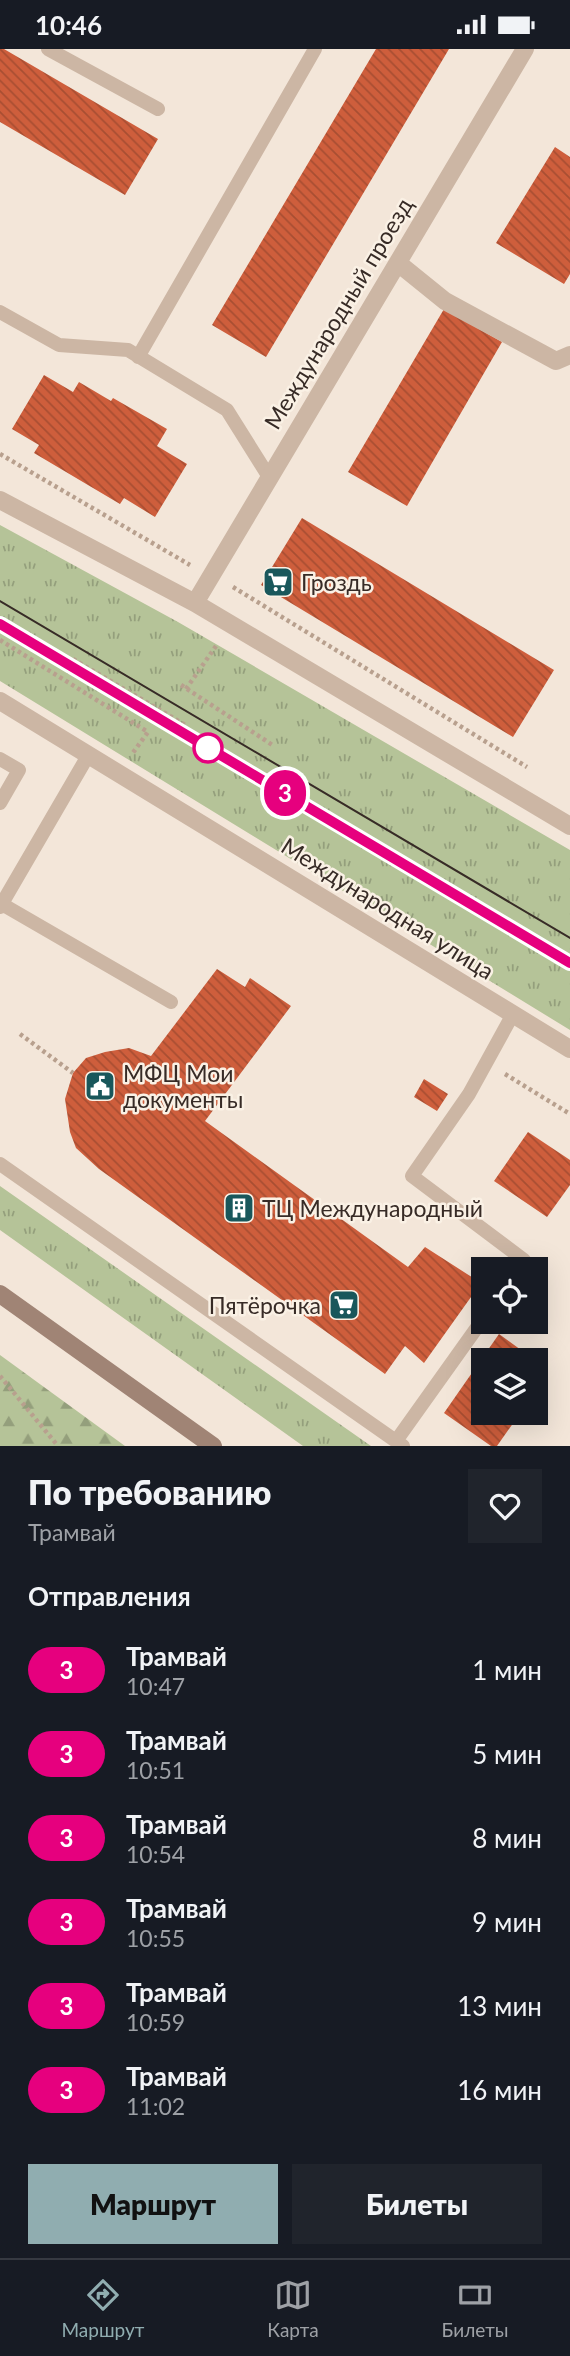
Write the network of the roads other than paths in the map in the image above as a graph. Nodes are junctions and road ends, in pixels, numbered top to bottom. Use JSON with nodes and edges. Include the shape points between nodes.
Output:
{"nodes":[{"id":1,"x":48,"y":49,"type":"edge"},
{"id":2,"x":315,"y":49,"type":"edge"},
{"id":3,"x":524,"y":49,"type":"edge"},
{"id":4,"x":158,"y":109,"type":"dead end"},
{"id":5,"x":398,"y":263,"type":"junction"},
{"id":6,"x":0,"y":312,"type":"edge"},
{"id":7,"x":570,"y":355,"type":"edge"},
{"id":8,"x":138,"y":357,"type":"junction"},
{"id":9,"x":269,"y":477,"type":"junction"},
{"id":10,"x":0,"y":500,"type":"edge"},
{"id":11,"x":195,"y":603,"type":"junction"},
{"id":12,"x":0,"y":701,"type":"edge"},
{"id":13,"x":89,"y":754,"type":"junction"},
{"id":14,"x":0,"y":759,"type":"edge"},
{"id":15,"x":0,"y":803,"type":"edge"},
{"id":16,"x":570,"y":826,"type":"edge"},
{"id":17,"x":1,"y":904,"type":"edge"},
{"id":18,"x":171,"y":1002,"type":"dead end"},
{"id":19,"x":513,"y":1014,"type":"junction"},
{"id":20,"x":570,"y":1049,"type":"edge"},
{"id":21,"x":0,"y":1164,"type":"edge"},
{"id":22,"x":520,"y":1257,"type":"edge"},
{"id":23,"x":0,"y":1294,"type":"edge"},
{"id":24,"x":473,"y":1334,"type":"edge"},
{"id":25,"x":399,"y":1444,"type":"edge"},
{"id":26,"x":213,"y":1446,"type":"edge"}],
"edges":[{"from":1,"to":4,"type":"lane"},
{"from":2,"to":8,"type":"lane"},
{"from":3,"to":5,"type":"street","name":"Международный проезд"},
{"from":5,"to":7,"type":"street","via":[[445,301],[556,361]]},
{"from":5,"to":9,"type":"street","name":"Международный проезд"},
{"from":6,"to":8,"type":"lane","via":[[59,345],[128,350]]},
{"from":8,"to":9,"type":"lane","via":[[227,410]]},
{"from":9,"to":11,"type":"street","name":"Международный проезд"},
{"from":10,"to":11,"type":"street"},
{"from":11,"to":16,"type":"street"},
{"from":12,"to":13,"type":"street","name":"Международная улица"},
{"from":13,"to":17,"type":"lane"},
{"from":13,"to":19,"type":"street","name":"Международная улица"},
{"from":14,"to":15,"type":"lane","via":[[19,770]]},
{"from":17,"to":18,"type":"lane"},
{"from":19,"to":20,"type":"street","name":"Международная улица"},
{"from":19,"to":22,"type":"lane","via":[[469,1094],[412,1176]]},
{"from":21,"to":25,"type":"lane"},
{"from":23,"to":26,"type":"main road"},
{"from":24,"to":25,"type":"lane"}]}
